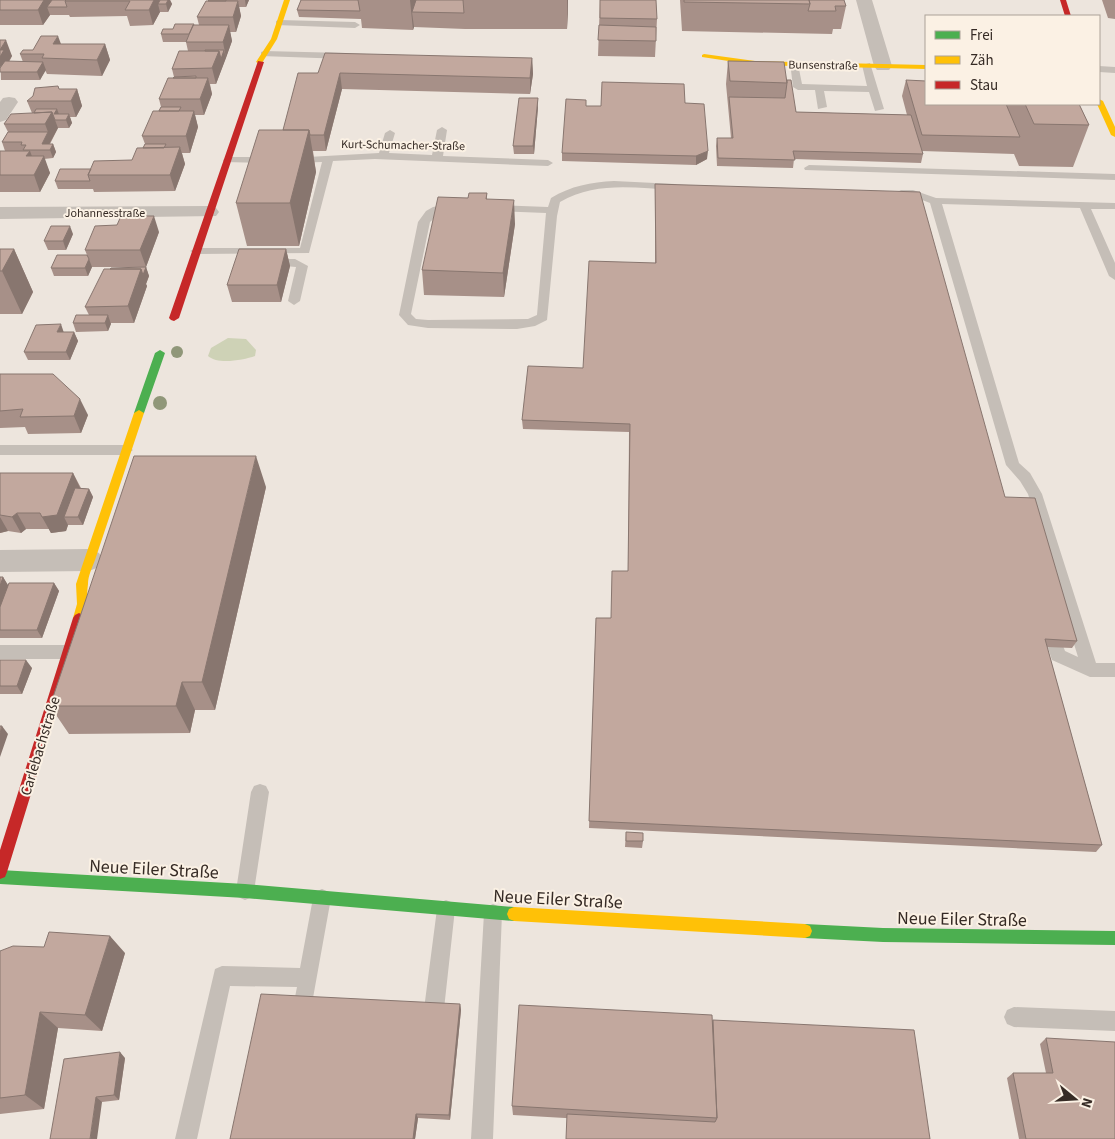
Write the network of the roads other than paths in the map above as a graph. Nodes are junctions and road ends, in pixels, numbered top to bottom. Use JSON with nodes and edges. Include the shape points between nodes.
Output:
{"nodes":[{"id":1,"x":287,"y":0,"type":"edge"},
{"id":2,"x":864,"y":0,"type":"edge"},
{"id":3,"x":1063,"y":0,"type":"edge"},
{"id":4,"x":1068,"y":15,"type":"edge"},
{"id":5,"x":279,"y":23,"type":"junction"},
{"id":6,"x":355,"y":25,"type":"dead end"},
{"id":7,"x":264,"y":54,"type":"junction"},
{"id":8,"x":352,"y":56,"type":"edge"},
{"id":9,"x":704,"y":56,"type":"dead end"},
{"id":10,"x":793,"y":64,"type":"junction"},
{"id":11,"x":875,"y":66,"type":"junction"},
{"id":12,"x":925,"y":67,"type":"edge"},
{"id":13,"x":1100,"y":69,"type":"edge"},
{"id":14,"x":1115,"y":70,"type":"edge"},
{"id":15,"x":819,"y":87,"type":"junction"},
{"id":16,"x":873,"y":89,"type":"junction"},
{"id":17,"x":1100,"y":102,"type":"edge"},
{"id":18,"x":822,"y":107,"type":"dead end"},
{"id":19,"x":879,"y":109,"type":"dead end"},
{"id":20,"x":442,"y":130,"type":"dead end"},
{"id":21,"x":390,"y":133,"type":"dead end"},
{"id":22,"x":1115,"y":135,"type":"edge"},
{"id":23,"x":383,"y":156,"type":"junction"},
{"id":24,"x":437,"y":158,"type":"junction"},
{"id":25,"x":328,"y":159,"type":"junction"},
{"id":26,"x":228,"y":160,"type":"junction"},
{"id":27,"x":548,"y":163,"type":"dead end"},
{"id":28,"x":809,"y":168,"type":"dead end"},
{"id":29,"x":1115,"y":177,"type":"edge"},
{"id":30,"x":689,"y":187,"type":"edge"},
{"id":31,"x":884,"y":192,"type":"edge"},
{"id":32,"x":935,"y":201,"type":"junction"},
{"id":33,"x":1084,"y":206,"type":"junction"},
{"id":34,"x":1115,"y":206,"type":"edge"},
{"id":35,"x":552,"y":210,"type":"junction"},
{"id":36,"x":209,"y":212,"type":"junction"},
{"id":37,"x":0,"y":213,"type":"edge"},
{"id":38,"x":194,"y":256,"type":"junction"},
{"id":39,"x":1115,"y":276,"type":"edge"},
{"id":40,"x":294,"y":301,"type":"dead end"},
{"id":41,"x":174,"y":318,"type":"dead end"},
{"id":42,"x":160,"y":353,"type":"dead end"},
{"id":43,"x":0,"y":450,"type":"edge"},
{"id":44,"x":126,"y":450,"type":"junction"},
{"id":45,"x":1035,"y":494,"type":"junction"},
{"id":46,"x":1024,"y":506,"type":"edge"},
{"id":47,"x":89,"y":560,"type":"junction"},
{"id":48,"x":0,"y":561,"type":"edge"},
{"id":49,"x":1056,"y":648,"type":"edge"},
{"id":50,"x":0,"y":652,"type":"edge"},
{"id":51,"x":69,"y":652,"type":"junction"},
{"id":52,"x":1090,"y":670,"type":"junction"},
{"id":53,"x":1115,"y":670,"type":"edge"},
{"id":54,"x":260,"y":792,"type":"dead end"},
{"id":55,"x":0,"y":872,"type":"edge"},
{"id":56,"x":0,"y":877,"type":"edge"},
{"id":57,"x":245,"y":891,"type":"junction"},
{"id":58,"x":322,"y":898,"type":"junction"},
{"id":59,"x":446,"y":909,"type":"junction"},
{"id":60,"x":493,"y":913,"type":"junction"},
{"id":61,"x":1115,"y":938,"type":"edge"},
{"id":62,"x":308,"y":978,"type":"junction"},
{"id":63,"x":304,"y":1002,"type":"edge"},
{"id":64,"x":434,"y":1009,"type":"edge"},
{"id":65,"x":1014,"y":1017,"type":"dead end"},
{"id":66,"x":1115,"y":1021,"type":"edge"},
{"id":67,"x":186,"y":1139,"type":"edge"},
{"id":68,"x":482,"y":1139,"type":"edge"}],
"edges":[{"from":1,"to":5,"type":"street"},
{"from":2,"to":11,"type":"street","name":"Bunsenstraße"},
{"from":3,"to":4,"type":"street"},
{"from":5,"to":6,"type":"lane"},
{"from":5,"to":7,"type":"street"},
{"from":7,"to":8,"type":"lane"},
{"from":7,"to":26,"type":"street"},
{"from":9,"to":10,"type":"street","name":"Bunsenstraße"},
{"from":10,"to":11,"type":"street","name":"Bunsenstraße"},
{"from":10,"to":15,"type":"lane","via":[[798,87]]},
{"from":11,"to":12,"type":"street","name":"Bunsenstraße"},
{"from":11,"to":16,"type":"lane"},
{"from":13,"to":14,"type":"lane"},
{"from":15,"to":16,"type":"lane"},
{"from":15,"to":18,"type":"lane"},
{"from":16,"to":19,"type":"lane"},
{"from":17,"to":22,"type":"street"},
{"from":20,"to":24,"type":"lane"},
{"from":21,"to":23,"type":"lane"},
{"from":23,"to":24,"type":"lane","name":"Kurt-Schumacher-Straße"},
{"from":23,"to":25,"type":"lane","name":"Kurt-Schumacher-Straße"},
{"from":24,"to":27,"type":"lane","name":"Kurt-Schumacher-Straße"},
{"from":25,"to":26,"type":"lane","name":"Kurt-Schumacher-Straße"},
{"from":25,"to":38,"type":"lane","via":[[305,251]]},
{"from":26,"to":36,"type":"street"},
{"from":28,"to":29,"type":"lane"},
{"from":30,"to":35,"type":"lane","via":[[611,184],[577,188],[555,200]]},
{"from":31,"to":32,"type":"lane","via":[[913,193]]},
{"from":32,"to":33,"type":"lane"},
{"from":32,"to":45,"type":"lane","via":[[1013,465]]},
{"from":33,"to":34,"type":"lane"},
{"from":33,"to":39,"type":"lane"},
{"from":35,"to":35,"type":"lane","via":[[542,317],[517,325],[412,322],[405,315],[424,222],[429,214],[438,208]]},
{"from":36,"to":37,"type":"street","name":"Johannesstraße"},
{"from":36,"to":38,"type":"street"},
{"from":38,"to":40,"type":"lane","via":[[295,262],[302,266]]},
{"from":38,"to":41,"type":"street"},
{"from":42,"to":44,"type":"street","name":"Carlebachstraße"},
{"from":43,"to":44,"type":"lane"},
{"from":44,"to":47,"type":"street","name":"Carlebachstraße"},
{"from":45,"to":46,"type":"lane"},
{"from":45,"to":52,"type":"lane"},
{"from":47,"to":48,"type":"street"},
{"from":47,"to":51,"type":"street","name":"Carlebachstraße","via":[[82,584],[83,604]]},
{"from":49,"to":52,"type":"lane","via":[[1058,655]]},
{"from":50,"to":51,"type":"lane"},
{"from":51,"to":55,"type":"street","name":"Carlebachstraße"},
{"from":52,"to":53,"type":"lane"},
{"from":54,"to":57,"type":"lane"},
{"from":56,"to":57,"type":"street","name":"Neue Eiler Straße"},
{"from":57,"to":58,"type":"street","name":"Neue Eiler Straße"},
{"from":58,"to":59,"type":"street","name":"Neue Eiler Straße"},
{"from":58,"to":62,"type":"lane"},
{"from":59,"to":60,"type":"street","name":"Neue Eiler Straße"},
{"from":59,"to":64,"type":"lane"},
{"from":60,"to":61,"type":"street","name":"Neue Eiler Straße","via":[[883,935]]},
{"from":60,"to":68,"type":"lane"},
{"from":62,"to":63,"type":"lane"},
{"from":62,"to":67,"type":"lane","via":[[222,976]]},
{"from":65,"to":66,"type":"lane"}]}
